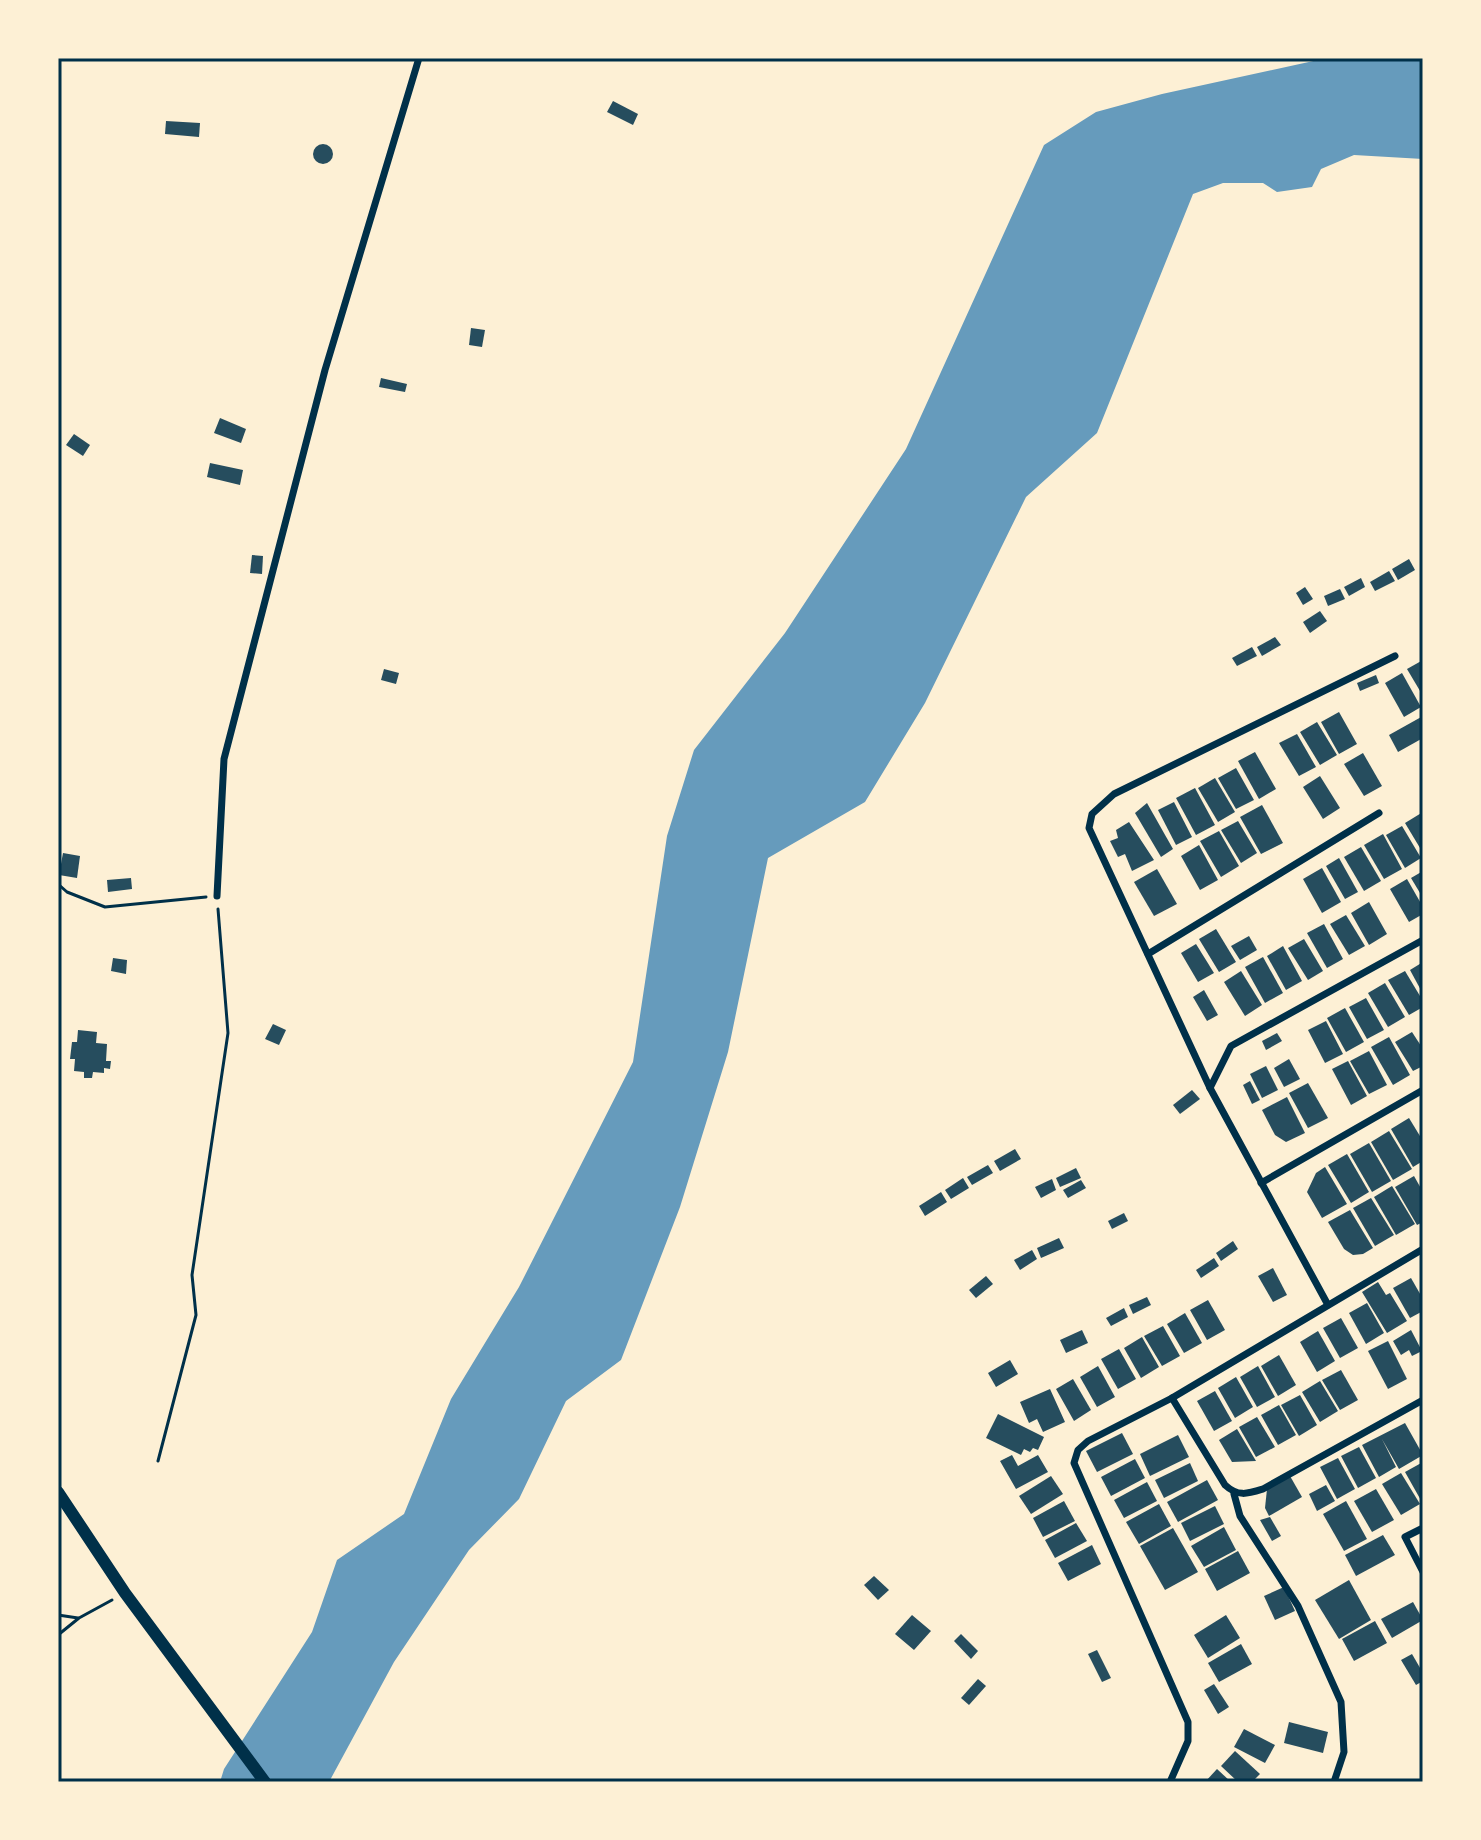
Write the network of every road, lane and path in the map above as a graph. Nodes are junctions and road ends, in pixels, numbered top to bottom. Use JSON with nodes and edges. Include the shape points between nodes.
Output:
{"nodes":[{"id":1,"x":419,"y":58,"type":"edge"},
{"id":2,"x":1395,"y":656,"type":"dead end"},
{"id":3,"x":1379,"y":813,"type":"dead end"},
{"id":4,"x":58,"y":884,"type":"edge"},
{"id":5,"x":217,"y":896,"type":"junction"},
{"id":6,"x":1423,"y":940,"type":"edge"},
{"id":7,"x":1148,"y":954,"type":"junction"},
{"id":8,"x":1210,"y":1088,"type":"junction"},
{"id":9,"x":1423,"y":1090,"type":"edge"},
{"id":10,"x":1261,"y":1183,"type":"junction"},
{"id":11,"x":1423,"y":1249,"type":"edge"},
{"id":12,"x":1328,"y":1305,"type":"junction"},
{"id":13,"x":1172,"y":1398,"type":"junction"},
{"id":14,"x":1423,"y":1400,"type":"edge"},
{"id":15,"x":158,"y":1461,"type":"dead end"},
{"id":16,"x":58,"y":1492,"type":"edge"},
{"id":17,"x":1234,"y":1494,"type":"junction"},
{"id":18,"x":1423,"y":1528,"type":"edge"},
{"id":19,"x":1423,"y":1572,"type":"edge"},
{"id":20,"x":125,"y":1593,"type":"junction"},
{"id":21,"x":58,"y":1615,"type":"edge"},
{"id":22,"x":79,"y":1618,"type":"junction"},
{"id":23,"x":58,"y":1635,"type":"edge"},
{"id":24,"x":265,"y":1782,"type":"edge"},
{"id":25,"x":1170,"y":1782,"type":"edge"},
{"id":26,"x":1334,"y":1782,"type":"edge"}],
"edges":[{"from":1,"to":5,"type":"street","via":[[325,370],[224,759]]},
{"from":2,"to":7,"type":"street","via":[[1114,794],[1092,814],[1089,828]]},
{"from":3,"to":7,"type":"street"},
{"from":4,"to":5,"type":"path","via":[[105,907]]},
{"from":5,"to":15,"type":"path","via":[[228,1033],[192,1275],[196,1315]]},
{"from":6,"to":8,"type":"street","via":[[1231,1046]]},
{"from":7,"to":8,"type":"street"},
{"from":8,"to":10,"type":"street"},
{"from":9,"to":10,"type":"street"},
{"from":10,"to":12,"type":"street"},
{"from":11,"to":12,"type":"street"},
{"from":12,"to":13,"type":"street"},
{"from":13,"to":17,"type":"street"},
{"from":13,"to":25,"type":"street","via":[[1088,1441],[1074,1463],[1188,1722],[1188,1741]]},
{"from":14,"to":17,"type":"street","via":[[1263,1489]]},
{"from":16,"to":20,"type":"main road"},
{"from":17,"to":26,"type":"street","via":[[1240,1516],[1298,1606],[1341,1702],[1344,1752]]},
{"from":18,"to":19,"type":"street","via":[[1405,1537]]},
{"from":20,"to":22,"type":"path"},
{"from":20,"to":24,"type":"main road"},
{"from":21,"to":22,"type":"path"},
{"from":22,"to":23,"type":"path"}]}
